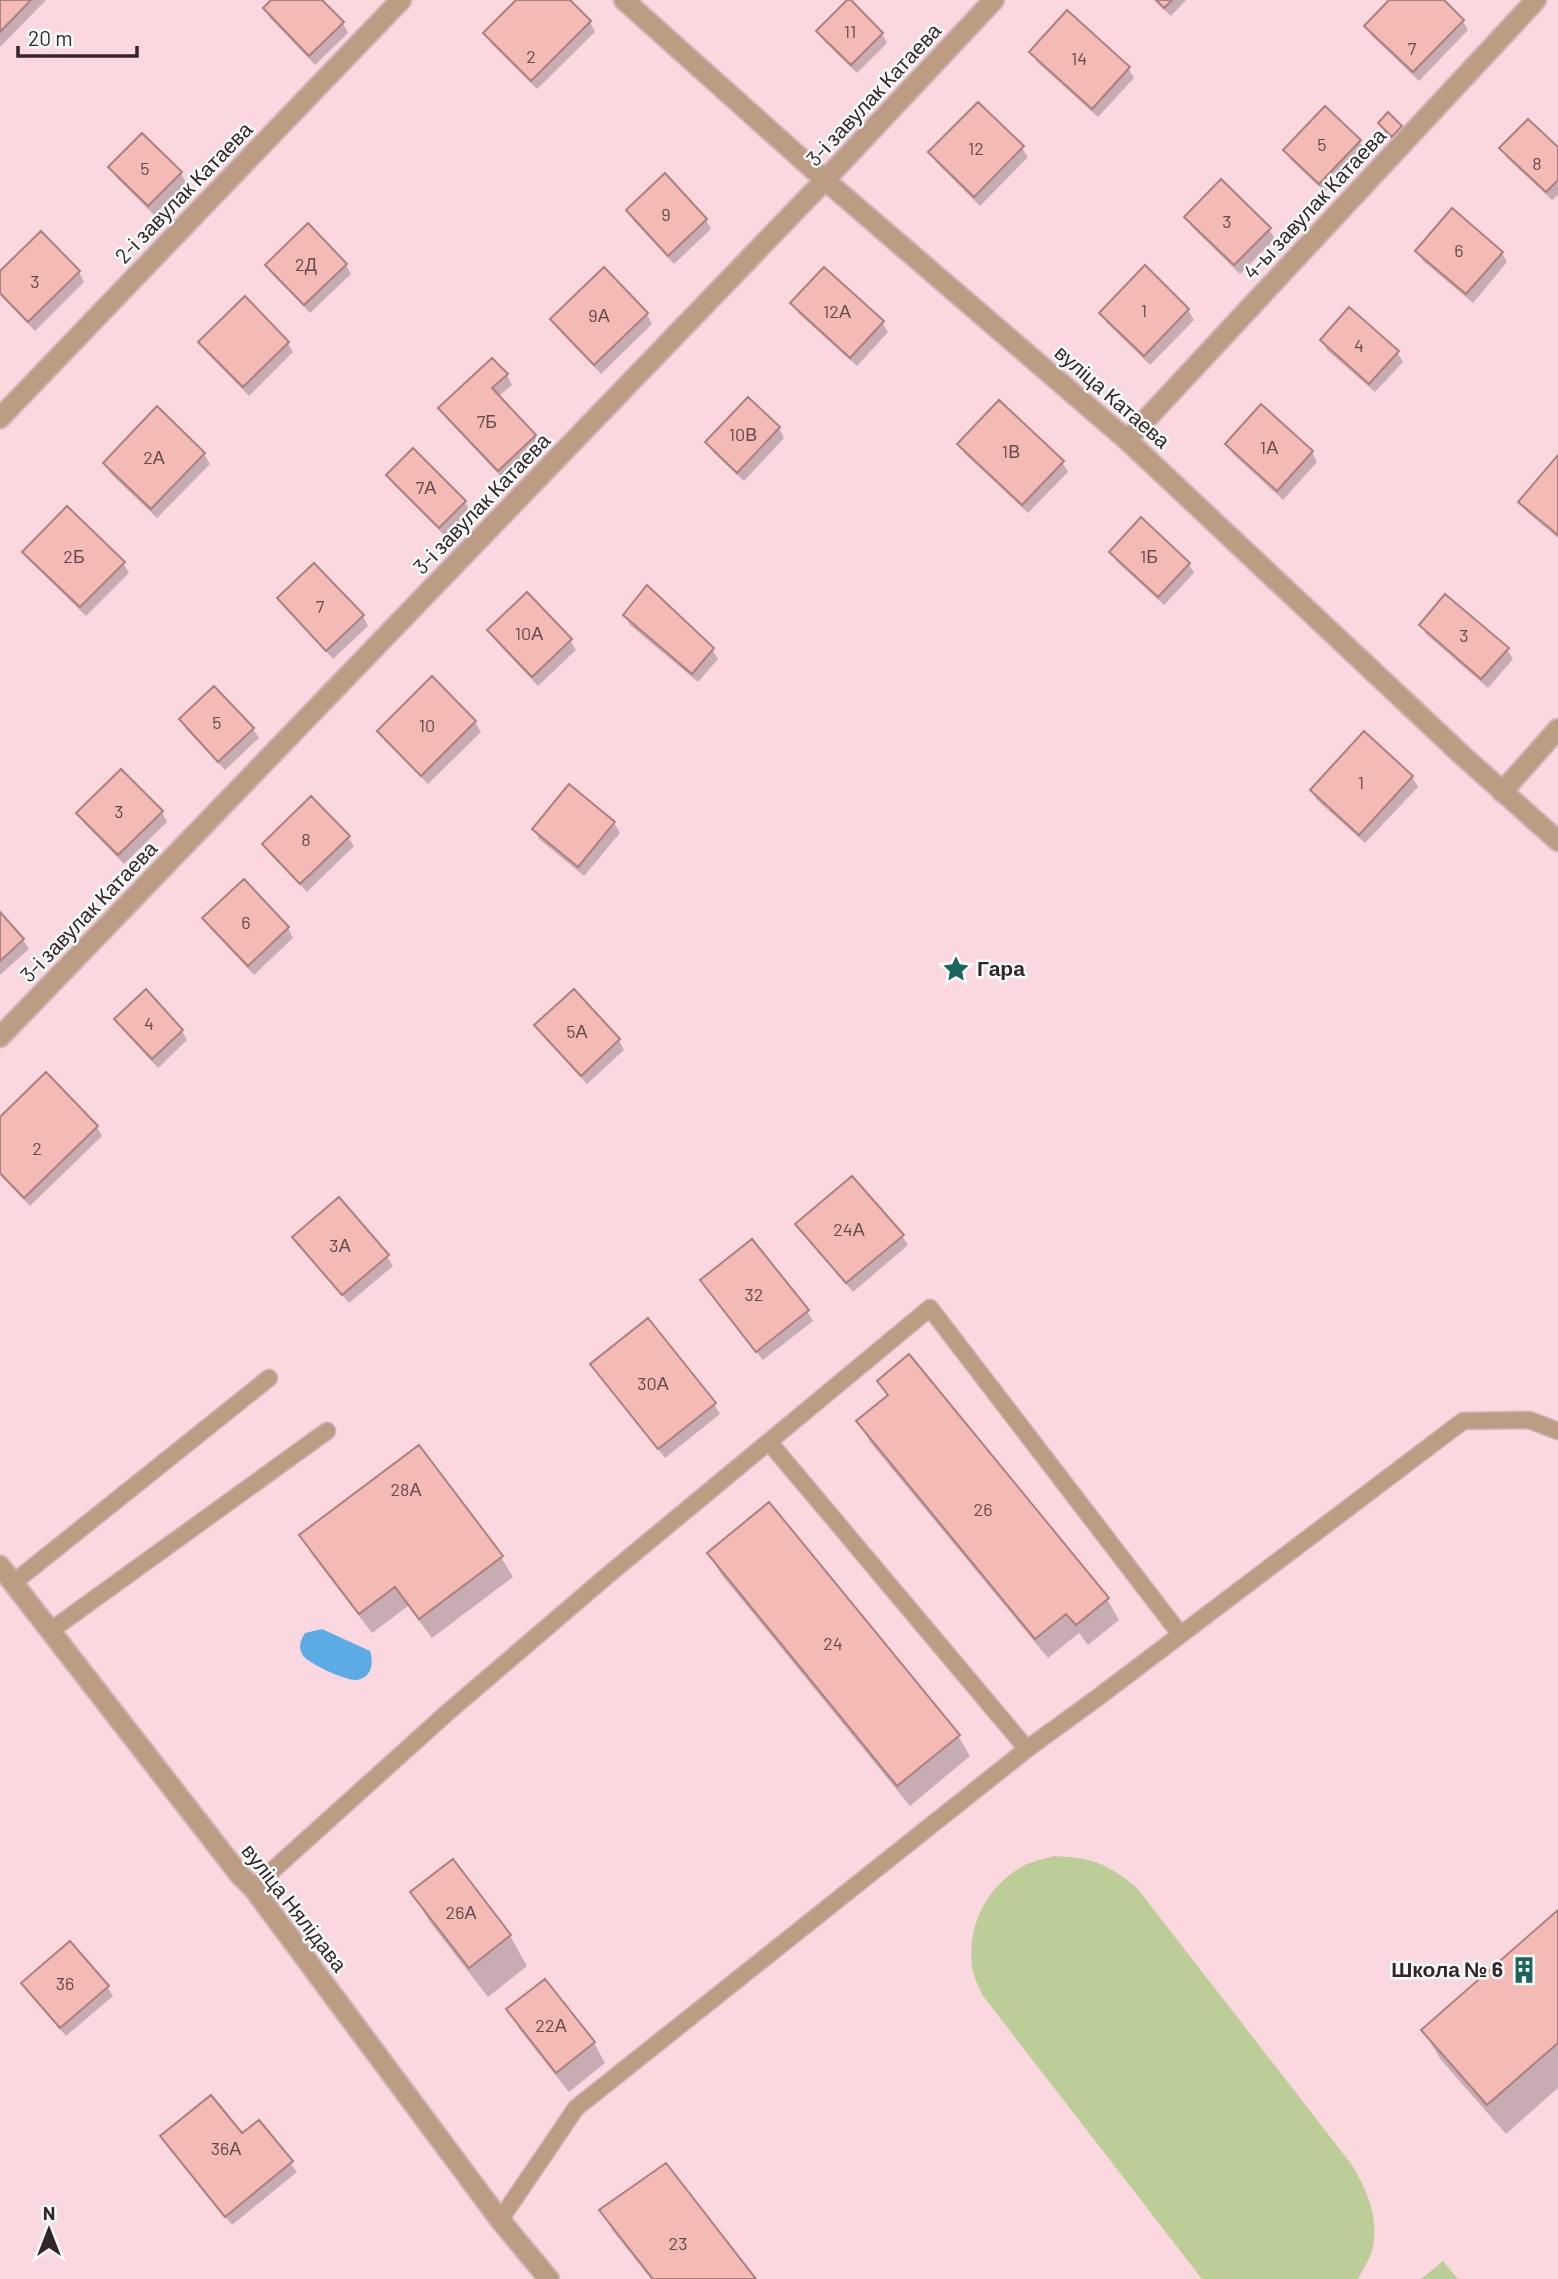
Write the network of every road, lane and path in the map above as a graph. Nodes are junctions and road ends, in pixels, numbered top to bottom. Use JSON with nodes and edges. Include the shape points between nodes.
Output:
{"nodes":[{"id":1,"x":401,"y":0,"type":"edge"},
{"id":2,"x":624,"y":0,"type":"edge"},
{"id":3,"x":994,"y":0,"type":"edge"},
{"id":4,"x":1536,"y":0,"type":"edge"},
{"id":5,"x":825,"y":180,"type":"junction"},
{"id":6,"x":0,"y":418,"type":"edge"},
{"id":7,"x":1127,"y":440,"type":"junction"},
{"id":8,"x":1558,"y":729,"type":"edge"},
{"id":9,"x":1502,"y":792,"type":"junction"},
{"id":10,"x":1558,"y":841,"type":"edge"},
{"id":11,"x":0,"y":1037,"type":"edge"},
{"id":12,"x":269,"y":1378,"type":"dead end"},
{"id":13,"x":327,"y":1431,"type":"dead end"},
{"id":14,"x":1558,"y":1431,"type":"edge"},
{"id":15,"x":769,"y":1442,"type":"junction"},
{"id":16,"x":0,"y":1566,"type":"edge"},
{"id":17,"x":13,"y":1583,"type":"junction"},
{"id":18,"x":50,"y":1631,"type":"junction"},
{"id":19,"x":1180,"y":1634,"type":"junction"},
{"id":20,"x":1027,"y":1749,"type":"junction"},
{"id":21,"x":253,"y":1888,"type":"junction"},
{"id":22,"x":499,"y":2220,"type":"junction"},
{"id":23,"x":549,"y":2279,"type":"edge"}],
"edges":[{"from":1,"to":6,"type":"street","name":"2-і завулак Катаева"},
{"from":2,"to":5,"type":"street","name":"вуліца Катаева"},
{"from":3,"to":5,"type":"street","name":"3-і завулак Катаева"},
{"from":4,"to":7,"type":"street","name":"4-ы завулак Катаева"},
{"from":5,"to":7,"type":"street","name":"вуліца Катаева"},
{"from":5,"to":11,"type":"street","name":"3-і завулак Катаева"},
{"from":7,"to":9,"type":"street","name":"вуліца Катаева"},
{"from":8,"to":9,"type":"street"},
{"from":9,"to":10,"type":"street","name":"вуліца Катаева"},
{"from":12,"to":17,"type":"lane"},
{"from":13,"to":18,"type":"lane"},
{"from":14,"to":19,"type":"lane","via":[[1529,1420],[1463,1421]]},
{"from":15,"to":19,"type":"lane","via":[[930,1308]]},
{"from":15,"to":20,"type":"lane"},
{"from":15,"to":21,"type":"lane","via":[[448,1712]]},
{"from":16,"to":17,"type":"street","name":"вуліца Нялідава"},
{"from":17,"to":18,"type":"street","name":"вуліца Нялідава"},
{"from":18,"to":21,"type":"street","name":"вуліца Нялідава"},
{"from":19,"to":20,"type":"lane"},
{"from":20,"to":22,"type":"lane","via":[[576,2108]]},
{"from":21,"to":22,"type":"street","name":"вуліца Нялідава"},
{"from":22,"to":23,"type":"street","name":"вуліца Нялідава"}]}
